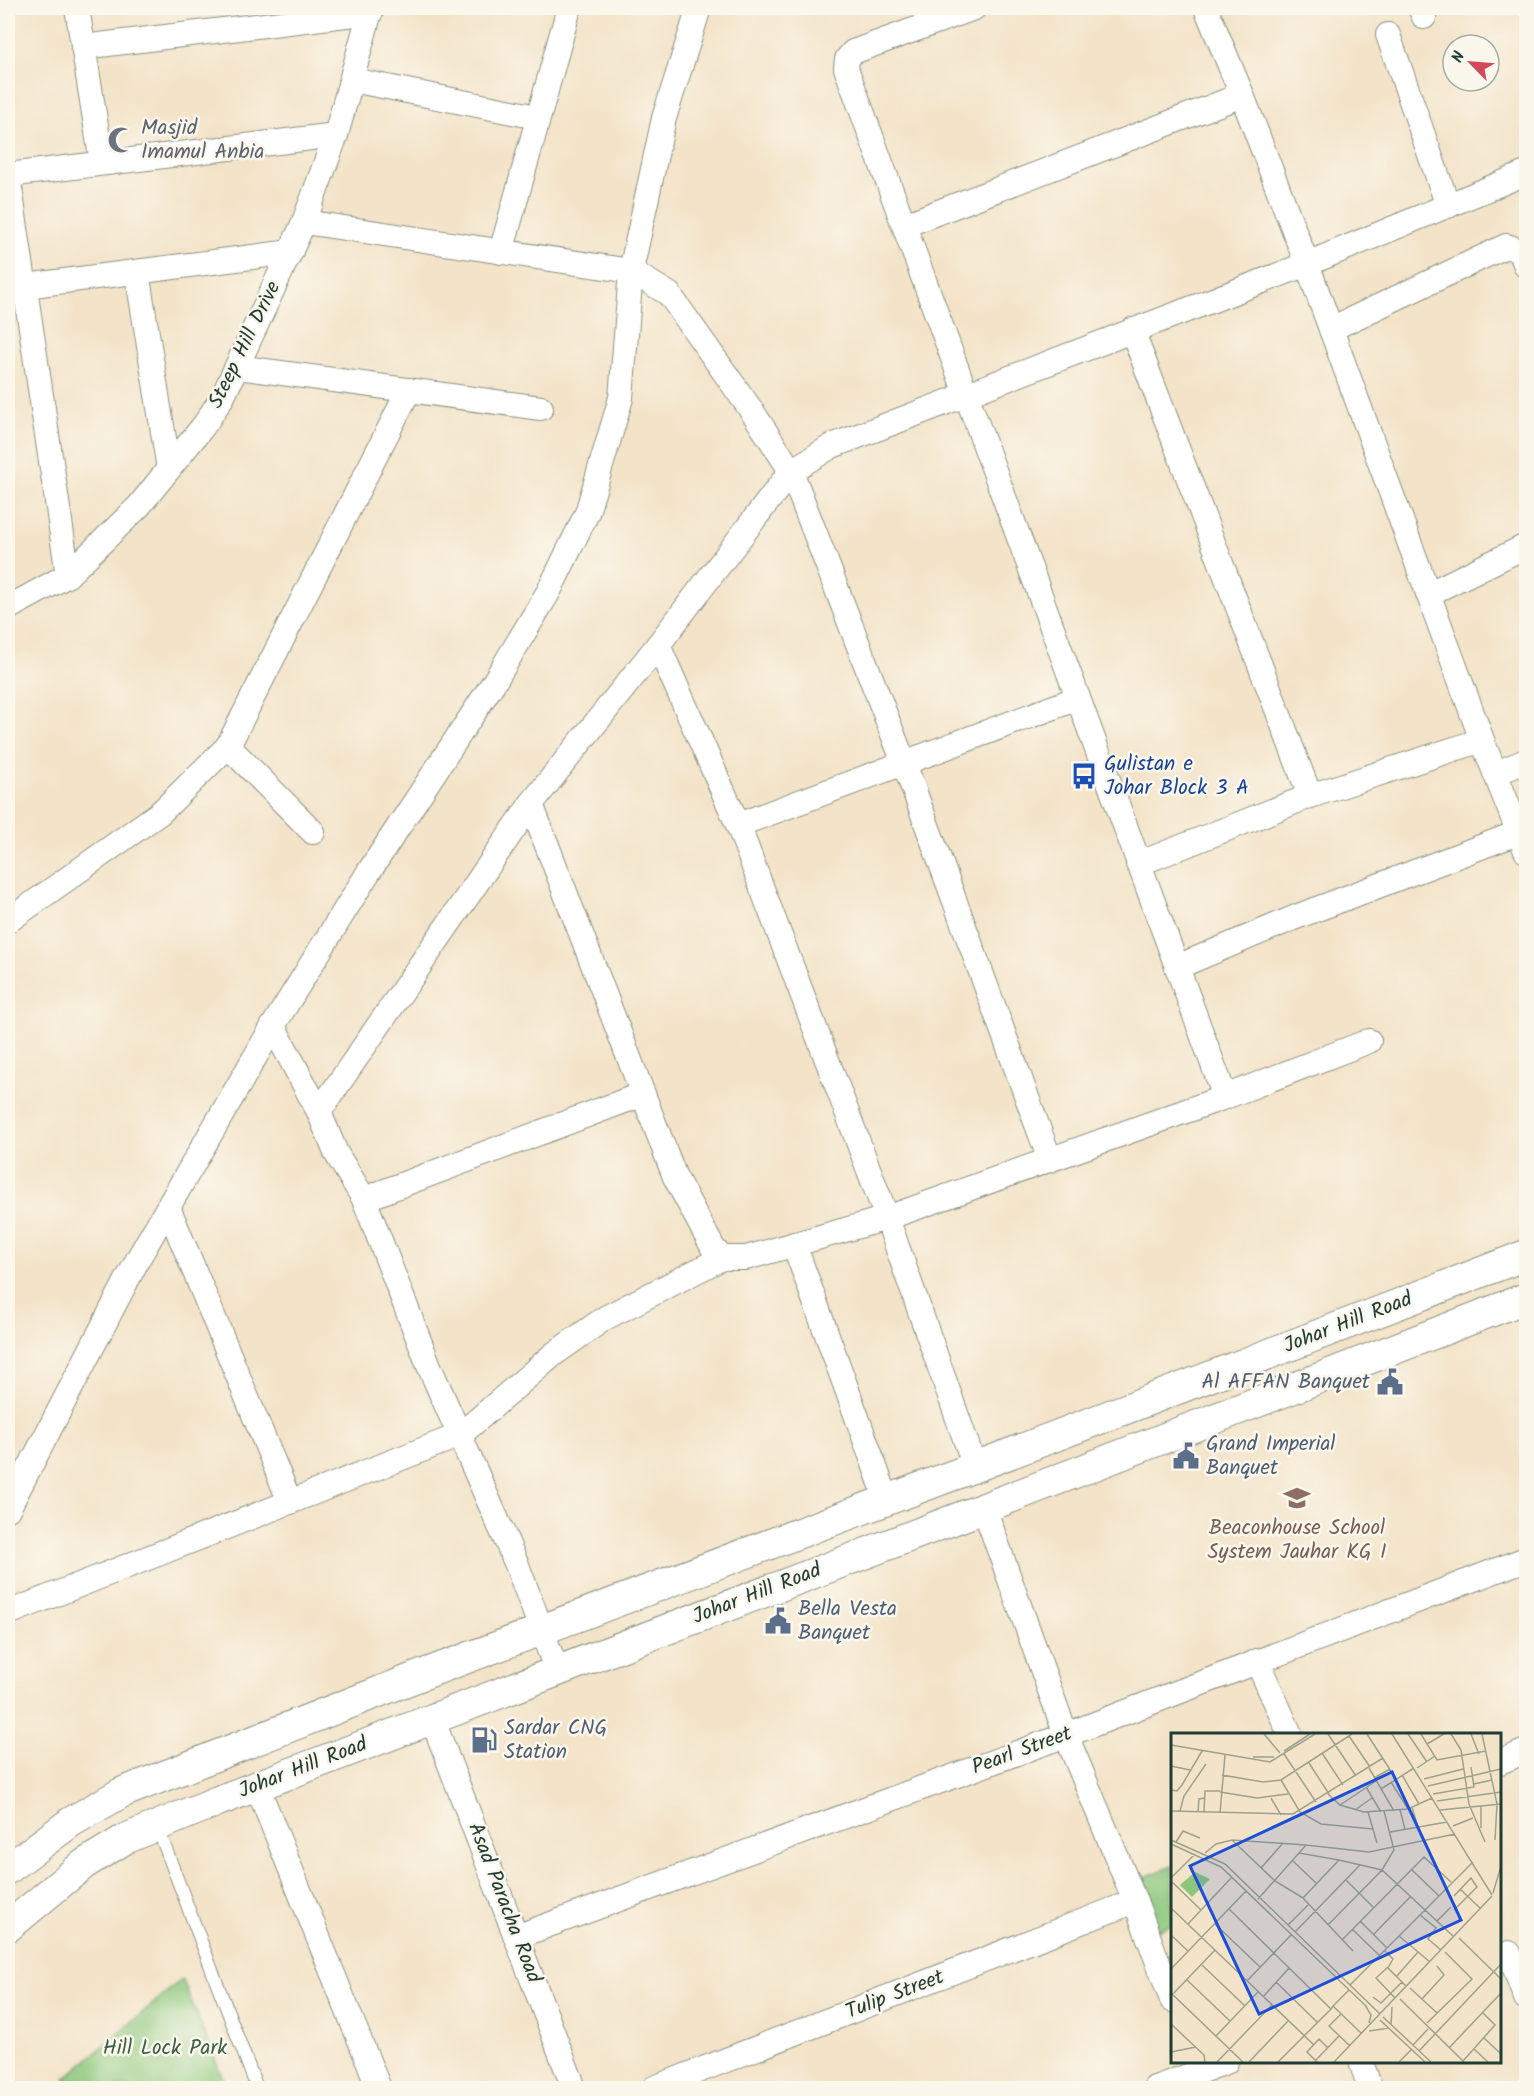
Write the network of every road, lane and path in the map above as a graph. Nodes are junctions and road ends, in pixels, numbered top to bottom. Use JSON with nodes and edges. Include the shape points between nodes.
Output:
{"nodes":[{"id":1,"x":77,"y":8,"type":"edge"},
{"id":2,"x":568,"y":8,"type":"edge"},
{"id":3,"x":699,"y":8,"type":"edge"},
{"id":4,"x":974,"y":8,"type":"edge"},
{"id":5,"x":1206,"y":8,"type":"edge"},
{"id":6,"x":371,"y":10,"type":"edge"},
{"id":7,"x":1388,"y":35,"type":"dead end"},
{"id":8,"x":83,"y":47,"type":"junction"},
{"id":9,"x":352,"y":80,"type":"junction"},
{"id":10,"x":1242,"y":95,"type":"junction"},
{"id":11,"x":537,"y":117,"type":"junction"},
{"id":12,"x":336,"y":135,"type":"junction"},
{"id":13,"x":102,"y":163,"type":"junction"},
{"id":14,"x":1527,"y":173,"type":"edge"},
{"id":15,"x":8,"y":175,"type":"edge"},
{"id":16,"x":1448,"y":206,"type":"junction"},
{"id":17,"x":304,"y":222,"type":"junction"},
{"id":18,"x":905,"y":225,"type":"junction"},
{"id":19,"x":291,"y":252,"type":"junction"},
{"id":20,"x":501,"y":252,"type":"junction"},
{"id":21,"x":1307,"y":264,"type":"junction"},
{"id":22,"x":1527,"y":266,"type":"edge"},
{"id":23,"x":631,"y":271,"type":"junction"},
{"id":24,"x":136,"y":272,"type":"junction"},
{"id":25,"x":25,"y":286,"type":"junction"},
{"id":26,"x":1330,"y":329,"type":"junction"},
{"id":27,"x":1132,"y":330,"type":"junction"},
{"id":28,"x":237,"y":367,"type":"junction"},
{"id":29,"x":409,"y":390,"type":"junction"},
{"id":30,"x":966,"y":395,"type":"junction"},
{"id":31,"x":541,"y":408,"type":"dead end"},
{"id":32,"x":169,"y":469,"type":"junction"},
{"id":33,"x":791,"y":471,"type":"junction"},
{"id":34,"x":1527,"y":546,"type":"edge"},
{"id":35,"x":1469,"y":574,"type":"junction"},
{"id":36,"x":68,"y":575,"type":"junction"},
{"id":37,"x":1428,"y":594,"type":"junction"},
{"id":38,"x":8,"y":608,"type":"edge"},
{"id":39,"x":1438,"y":619,"type":"junction"},
{"id":40,"x":658,"y":645,"type":"junction"},
{"id":41,"x":1078,"y":698,"type":"junction"},
{"id":42,"x":1482,"y":740,"type":"junction"},
{"id":43,"x":228,"y":746,"type":"junction"},
{"id":44,"x":1527,"y":761,"type":"edge"},
{"id":45,"x":904,"y":763,"type":"junction"},
{"id":46,"x":1496,"y":773,"type":"junction"},
{"id":47,"x":1310,"y":796,"type":"junction"},
{"id":48,"x":531,"y":804,"type":"junction"},
{"id":49,"x":738,"y":825,"type":"junction"},
{"id":50,"x":313,"y":832,"type":"dead end"},
{"id":51,"x":1523,"y":842,"type":"edge"},
{"id":52,"x":1138,"y":864,"type":"junction"},
{"id":53,"x":8,"y":921,"type":"edge"},
{"id":54,"x":1177,"y":967,"type":"junction"},
{"id":55,"x":273,"y":1026,"type":"junction"},
{"id":56,"x":1369,"y":1041,"type":"dead end"},
{"id":57,"x":643,"y":1094,"type":"junction"},
{"id":58,"x":1225,"y":1097,"type":"junction"},
{"id":59,"x":320,"y":1112,"type":"junction"},
{"id":60,"x":1050,"y":1160,"type":"junction"},
{"id":61,"x":364,"y":1199,"type":"junction"},
{"id":62,"x":168,"y":1208,"type":"junction"},
{"id":63,"x":887,"y":1218,"type":"junction"},
{"id":64,"x":794,"y":1244,"type":"junction"},
{"id":65,"x":1527,"y":1255,"type":"edge"},
{"id":66,"x":722,"y":1258,"type":"junction"},
{"id":67,"x":1527,"y":1298,"type":"edge"},
{"id":68,"x":460,"y":1435,"type":"junction"},
{"id":69,"x":975,"y":1467,"type":"junction"},
{"id":70,"x":887,"y":1500,"type":"junction"},
{"id":71,"x":290,"y":1502,"type":"junction"},
{"id":72,"x":984,"y":1508,"type":"junction"},
{"id":73,"x":8,"y":1509,"type":"edge"},
{"id":74,"x":1527,"y":1559,"type":"edge"},
{"id":75,"x":8,"y":1613,"type":"edge"},
{"id":76,"x":541,"y":1630,"type":"junction"},
{"id":77,"x":1257,"y":1661,"type":"junction"},
{"id":78,"x":557,"y":1671,"type":"junction"},
{"id":79,"x":432,"y":1718,"type":"junction"},
{"id":80,"x":1290,"y":1733,"type":"edge"},
{"id":81,"x":1066,"y":1735,"type":"junction"},
{"id":82,"x":1527,"y":1751,"type":"edge"},
{"id":83,"x":1501,"y":1762,"type":"edge"},
{"id":84,"x":257,"y":1786,"type":"junction"},
{"id":85,"x":157,"y":1826,"type":"junction"},
{"id":86,"x":8,"y":1869,"type":"edge"},
{"id":87,"x":1135,"y":1900,"type":"junction"},
{"id":88,"x":8,"y":1927,"type":"edge"},
{"id":89,"x":516,"y":1937,"type":"junction"},
{"id":90,"x":1512,"y":1951,"type":"edge"},
{"id":91,"x":1171,"y":1995,"type":"edge"},
{"id":92,"x":1527,"y":1998,"type":"edge"},
{"id":93,"x":1217,"y":2063,"type":"edge"},
{"id":94,"x":1361,"y":2063,"type":"edge"},
{"id":95,"x":1198,"y":2067,"type":"edge"},
{"id":96,"x":257,"y":2088,"type":"edge"},
{"id":97,"x":379,"y":2088,"type":"edge"},
{"id":98,"x":574,"y":2088,"type":"edge"},
{"id":99,"x":654,"y":2088,"type":"edge"},
{"id":100,"x":1155,"y":2088,"type":"edge"},
{"id":101,"x":1370,"y":2088,"type":"edge"}],
"edges":[{"from":1,"to":8,"type":"street"},
{"from":2,"to":11,"type":"street"},
{"from":3,"to":23,"type":"street","via":[[664,118]]},
{"from":4,"to":18,"type":"street","via":[[853,52],[847,58],[846,68]]},
{"from":5,"to":10,"type":"street"},
{"from":6,"to":8,"type":"street"},
{"from":6,"to":9,"type":"street","name":"Steep Hill Drive"},
{"from":7,"to":16,"type":"street"},
{"from":8,"to":13,"type":"street"},
{"from":9,"to":11,"type":"street"},
{"from":9,"to":12,"type":"street","name":"Steep Hill Drive"},
{"from":10,"to":18,"type":"street"},
{"from":10,"to":21,"type":"street"},
{"from":11,"to":20,"type":"street"},
{"from":12,"to":13,"type":"street"},
{"from":12,"to":17,"type":"street","name":"Steep Hill Drive"},
{"from":13,"to":15,"type":"street"},
{"from":14,"to":16,"type":"street"},
{"from":15,"to":25,"type":"street"},
{"from":16,"to":21,"type":"street"},
{"from":17,"to":19,"type":"street","name":"Steep Hill Drive"},
{"from":17,"to":20,"type":"street"},
{"from":18,"to":30,"type":"street"},
{"from":19,"to":24,"type":"street"},
{"from":19,"to":28,"type":"street","name":"Steep Hill Drive"},
{"from":20,"to":23,"type":"street"},
{"from":21,"to":26,"type":"street"},
{"from":21,"to":27,"type":"street"},
{"from":22,"to":26,"type":"street","via":[[1516,248],[1506,246]]},
{"from":23,"to":33,"type":"street","via":[[669,294]]},
{"from":23,"to":55,"type":"street","via":[[621,398],[587,513],[549,591],[496,679]]},
{"from":24,"to":25,"type":"street"},
{"from":24,"to":32,"type":"street"},
{"from":25,"to":36,"type":"street"},
{"from":26,"to":37,"type":"street"},
{"from":27,"to":30,"type":"street"},
{"from":27,"to":47,"type":"street"},
{"from":28,"to":29,"type":"street"},
{"from":28,"to":32,"type":"street","name":"Steep Hill Drive","via":[[205,424]]},
{"from":29,"to":31,"type":"street"},
{"from":29,"to":43,"type":"street"},
{"from":30,"to":33,"type":"street","via":[[832,446]]},
{"from":30,"to":41,"type":"street"},
{"from":32,"to":36,"type":"street","name":"Steep Hill Drive","via":[[139,506]]},
{"from":33,"to":40,"type":"street"},
{"from":33,"to":45,"type":"street"},
{"from":34,"to":35,"type":"street"},
{"from":35,"to":37,"type":"street"},
{"from":35,"to":39,"type":"street"},
{"from":36,"to":38,"type":"street","name":"Steep Hill Drive"},
{"from":37,"to":39,"type":"street"},
{"from":39,"to":42,"type":"street"},
{"from":40,"to":48,"type":"street"},
{"from":40,"to":49,"type":"street"},
{"from":41,"to":45,"type":"street"},
{"from":41,"to":52,"type":"street"},
{"from":42,"to":46,"type":"street"},
{"from":42,"to":47,"type":"street"},
{"from":43,"to":50,"type":"street"},
{"from":43,"to":53,"type":"street","via":[[161,812]]},
{"from":44,"to":46,"type":"street"},
{"from":45,"to":49,"type":"street"},
{"from":45,"to":60,"type":"street"},
{"from":46,"to":51,"type":"street"},
{"from":47,"to":52,"type":"street"},
{"from":48,"to":57,"type":"street"},
{"from":48,"to":59,"type":"street"},
{"from":49,"to":63,"type":"street"},
{"from":51,"to":54,"type":"street","via":[[1296,917]]},
{"from":52,"to":54,"type":"street"},
{"from":54,"to":58,"type":"street"},
{"from":55,"to":59,"type":"street"},
{"from":55,"to":62,"type":"street"},
{"from":56,"to":58,"type":"street"},
{"from":57,"to":61,"type":"street"},
{"from":57,"to":66,"type":"street","via":[[675,1177]]},
{"from":58,"to":60,"type":"street"},
{"from":59,"to":61,"type":"street","via":[[336,1153]]},
{"from":60,"to":63,"type":"street"},
{"from":61,"to":68,"type":"street"},
{"from":62,"to":71,"type":"street"},
{"from":62,"to":73,"type":"street"},
{"from":63,"to":64,"type":"street"},
{"from":63,"to":69,"type":"street"},
{"from":64,"to":66,"type":"street","via":[[746,1258]]},
{"from":64,"to":70,"type":"street"},
{"from":65,"to":69,"type":"street","name":"Johar Hill Road"},
{"from":66,"to":68,"type":"street","via":[[605,1318],[554,1354]]},
{"from":67,"to":72,"type":"street","name":"Johar Hill Road"},
{"from":68,"to":71,"type":"street"},
{"from":68,"to":76,"type":"street"},
{"from":69,"to":70,"type":"street","name":"Johar Hill Road"},
{"from":70,"to":76,"type":"street","name":"Johar Hill Road"},
{"from":71,"to":75,"type":"street"},
{"from":72,"to":78,"type":"street","name":"Johar Hill Road"},
{"from":72,"to":81,"type":"street"},
{"from":74,"to":77,"type":"street","name":"Pearl Street"},
{"from":76,"to":78,"type":"street"},
{"from":76,"to":86,"type":"street","name":"Johar Hill Road","via":[[122,1793],[71,1822]]},
{"from":77,"to":80,"type":"street"},
{"from":77,"to":81,"type":"street","name":"Pearl Street"},
{"from":78,"to":79,"type":"street","name":"Johar Hill Road"},
{"from":79,"to":84,"type":"street","name":"Johar Hill Road"},
{"from":79,"to":89,"type":"street","name":"Asad Paracha Road"},
{"from":81,"to":87,"type":"street"},
{"from":81,"to":89,"type":"street","name":"Pearl Street"},
{"from":82,"to":83,"type":"street"},
{"from":84,"to":85,"type":"street","name":"Johar Hill Road"},
{"from":84,"to":97,"type":"street"},
{"from":85,"to":88,"type":"street","name":"Johar Hill Road","via":[[125,1839],[84,1864]]},
{"from":85,"to":96,"type":"lane"},
{"from":87,"to":91,"type":"street"},
{"from":87,"to":99,"type":"street","name":"Tulip Street"},
{"from":89,"to":98,"type":"street","name":"Asad Paracha Road"},
{"from":90,"to":92,"type":"street"},
{"from":93,"to":95,"type":"street"},
{"from":94,"to":101,"type":"street"},
{"from":95,"to":100,"type":"street"}]}
